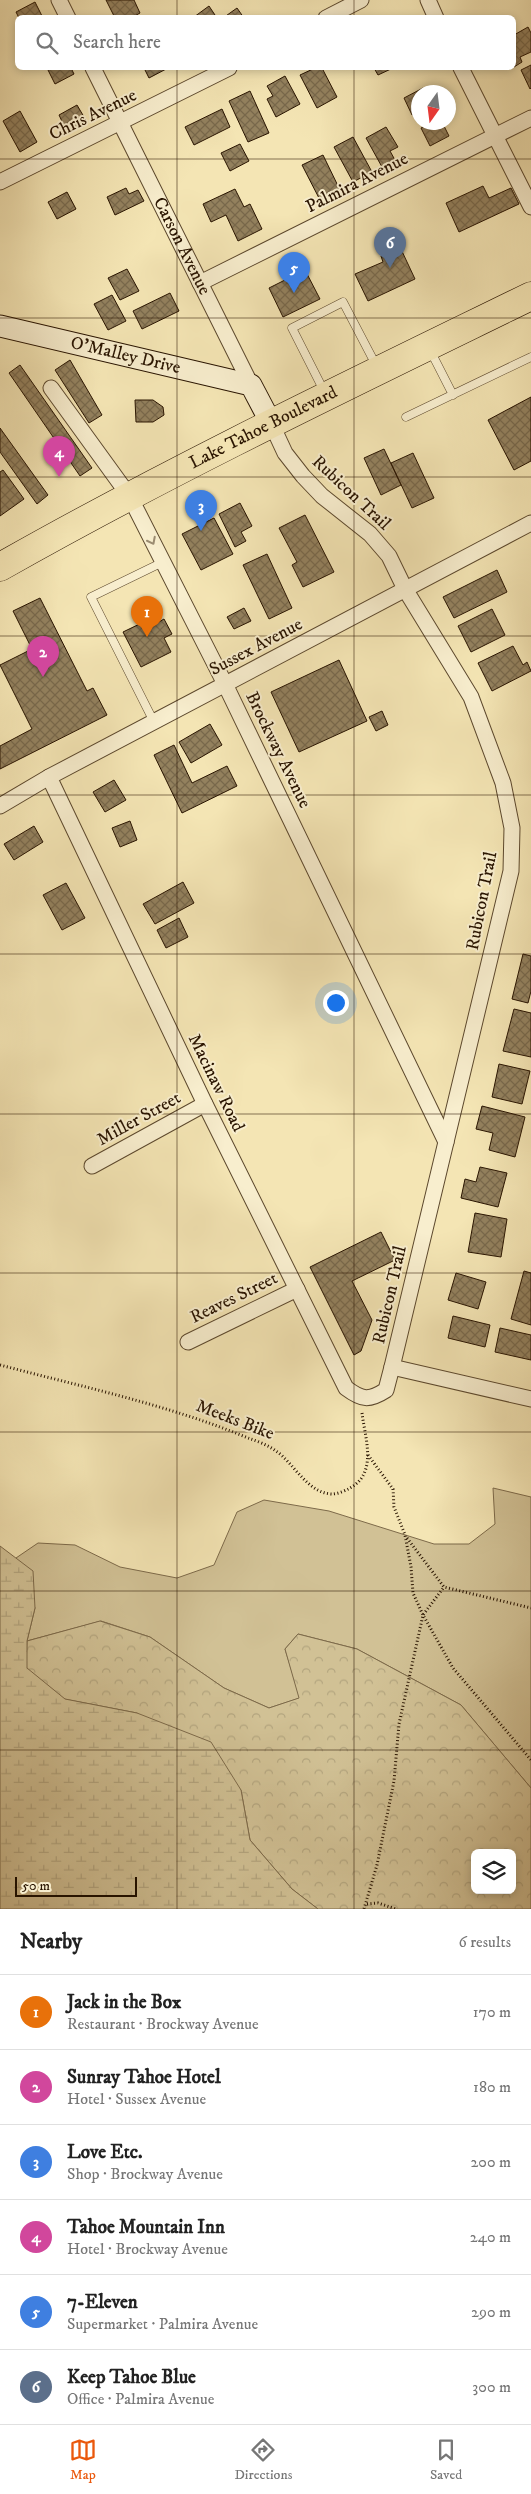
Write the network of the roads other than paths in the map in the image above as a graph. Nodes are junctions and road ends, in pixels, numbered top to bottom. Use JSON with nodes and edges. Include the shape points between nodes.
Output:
{"nodes":[{"id":1,"x":59,"y":0,"type":"edge"},
{"id":2,"x":361,"y":0,"type":"edge"},
{"id":3,"x":428,"y":0,"type":"edge"},
{"id":4,"x":66,"y":15,"type":"edge"},
{"id":5,"x":332,"y":15,"type":"edge"},
{"id":6,"x":435,"y":15,"type":"edge"},
{"id":7,"x":94,"y":70,"type":"edge"},
{"id":8,"x":225,"y":70,"type":"edge"},
{"id":9,"x":462,"y":70,"type":"edge"},
{"id":10,"x":531,"y":118,"type":"edge"},
{"id":11,"x":121,"y":123,"type":"junction"},
{"id":12,"x":494,"y":136,"type":"junction"},
{"id":13,"x":0,"y":182,"type":"edge"},
{"id":14,"x":531,"y":207,"type":"edge"},
{"id":15,"x":200,"y":283,"type":"junction"},
{"id":16,"x":531,"y":296,"type":"edge"},
{"id":17,"x":0,"y":326,"type":"edge"},
{"id":18,"x":428,"y":346,"type":"junction"},
{"id":19,"x":531,"y":357,"type":"edge"},
{"id":20,"x":379,"y":371,"type":"junction"},
{"id":21,"x":252,"y":385,"type":"junction"},
{"id":22,"x":51,"y":388,"type":"dead end"},
{"id":23,"x":453,"y":395,"type":"junction"},
{"id":24,"x":327,"y":396,"type":"junction"},
{"id":25,"x":406,"y":417,"type":"dead end"},
{"id":26,"x":272,"y":425,"type":"junction"},
{"id":27,"x":130,"y":498,"type":"junction"},
{"id":28,"x":531,"y":523,"type":"edge"},
{"id":29,"x":163,"y":562,"type":"junction"},
{"id":30,"x":0,"y":567,"type":"edge"},
{"id":31,"x":405,"y":590,"type":"junction"},
{"id":32,"x":225,"y":684,"type":"junction"},
{"id":33,"x":154,"y":722,"type":"junction"},
{"id":34,"x":49,"y":777,"type":"junction"},
{"id":35,"x":0,"y":806,"type":"edge"},
{"id":36,"x":205,"y":1104,"type":"junction"},
{"id":37,"x":446,"y":1142,"type":"junction"},
{"id":38,"x":92,"y":1166,"type":"dead end"},
{"id":39,"x":297,"y":1289,"type":"junction"},
{"id":40,"x":188,"y":1342,"type":"dead end"},
{"id":41,"x":392,"y":1367,"type":"junction"},
{"id":42,"x":359,"y":1397,"type":"joint"},
{"id":43,"x":531,"y":1399,"type":"edge"}],
"edges":[{"from":1,"to":4,"type":"street"},
{"from":2,"to":5,"type":"street"},
{"from":3,"to":6,"type":"street"},
{"from":7,"to":11,"type":"street","name":"Carson Avenue"},
{"from":8,"to":11,"type":"street","name":"Chris Avenue"},
{"from":9,"to":12,"type":"street"},
{"from":10,"to":12,"type":"street","name":"Palmira Avenue"},
{"from":11,"to":13,"type":"street","name":"Chris Avenue"},
{"from":11,"to":15,"type":"street","name":"Carson Avenue"},
{"from":12,"to":14,"type":"street"},
{"from":12,"to":15,"type":"street","name":"Palmira Avenue"},
{"from":15,"to":21,"type":"street","name":"Carson Avenue"},
{"from":16,"to":18,"type":"highway","name":"Lake Tahoe Boulevard"},
{"from":17,"to":21,"type":"street","name":"O'Malley Drive"},
{"from":18,"to":20,"type":"highway","name":"Lake Tahoe Boulevard"},
{"from":18,"to":23,"type":"lane"},
{"from":19,"to":23,"type":"lane"},
{"from":20,"to":24,"type":"highway","name":"Lake Tahoe Boulevard"},
{"from":20,"to":24,"type":"lane","via":[[343,302],[292,328]]},
{"from":21,"to":26,"type":"street","name":"Carson Avenue"},
{"from":22,"to":27,"type":"street","name":"Brockway Avenue"},
{"from":23,"to":25,"type":"lane"},
{"from":24,"to":26,"type":"highway","name":"Lake Tahoe Boulevard"},
{"from":26,"to":27,"type":"highway","name":"Lake Tahoe Boulevard"},
{"from":26,"to":31,"type":"street","name":"Rubicon Trail","via":[[285,453],[303,476],[322,496],[370,534],[389,556]]},
{"from":27,"to":29,"type":"street","name":"Brockway Avenue","one_way":true},
{"from":27,"to":30,"type":"highway","name":"Lake Tahoe Boulevard"},
{"from":28,"to":31,"type":"street","name":"Sussex Avenue"},
{"from":29,"to":32,"type":"street","name":"Brockway Avenue"},
{"from":29,"to":33,"type":"lane","via":[[92,598]]},
{"from":31,"to":32,"type":"street","name":"Sussex Avenue"},
{"from":31,"to":37,"type":"street","name":"Rubicon Trail","via":[[471,696],[503,783],[512,828],[511,871]]},
{"from":32,"to":33,"type":"street","name":"Sussex Avenue"},
{"from":32,"to":37,"type":"street","name":"Brockway Avenue"},
{"from":33,"to":34,"type":"street","name":"Sussex Avenue"},
{"from":34,"to":35,"type":"street","name":"Sussex Avenue"},
{"from":34,"to":36,"type":"street","name":"Macinaw Road"},
{"from":36,"to":38,"type":"street","name":"Miller Street"},
{"from":36,"to":39,"type":"street","name":"Macinaw Road"},
{"from":37,"to":41,"type":"street","name":"Rubicon Trail"},
{"from":39,"to":40,"type":"street","name":"Reaves Street"},
{"from":39,"to":42,"type":"street","name":"Macinaw Road","via":[[346,1388]]},
{"from":41,"to":42,"type":"street","name":"Rubicon Trail","via":[[386,1390],[375,1398]]},
{"from":41,"to":43,"type":"street"}]}
